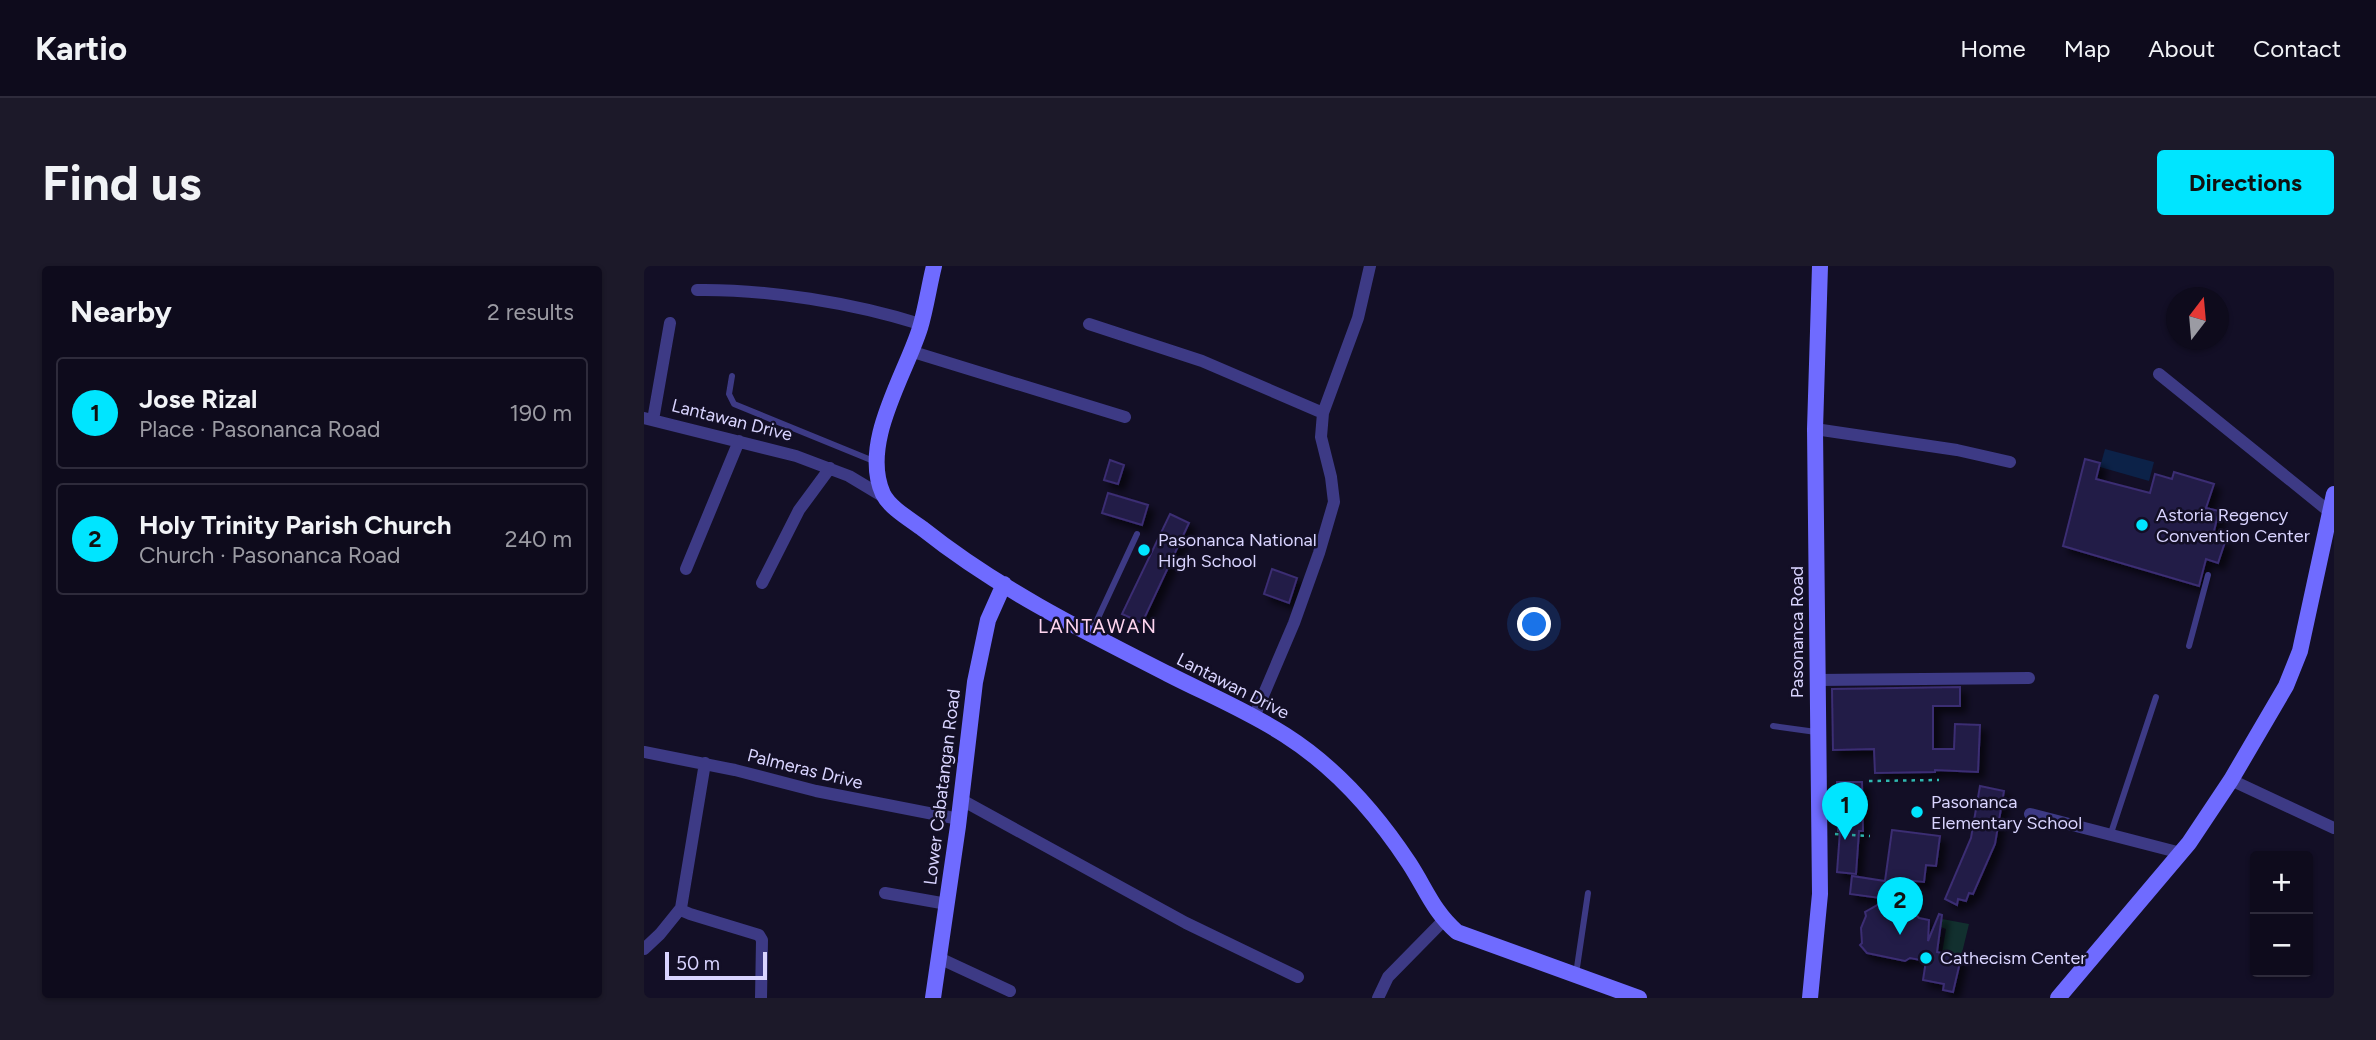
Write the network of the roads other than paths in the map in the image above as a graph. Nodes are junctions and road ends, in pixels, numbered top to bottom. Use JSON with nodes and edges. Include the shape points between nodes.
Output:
{"nodes":[{"id":1,"x":934,"y":266,"type":"edge"},
{"id":2,"x":1370,"y":266,"type":"edge"},
{"id":3,"x":1820,"y":266,"type":"edge"},
{"id":4,"x":697,"y":290,"type":"dead end"},
{"id":5,"x":670,"y":323,"type":"dead end"},
{"id":6,"x":920,"y":324,"type":"junction"},
{"id":7,"x":1089,"y":324,"type":"dead end"},
{"id":8,"x":910,"y":351,"type":"junction"},
{"id":9,"x":2159,"y":374,"type":"dead end"},
{"id":10,"x":733,"y":376,"type":"dead end"},
{"id":11,"x":1323,"y":413,"type":"junction"},
{"id":12,"x":1125,"y":417,"type":"dead end"},
{"id":13,"x":648,"y":419,"type":"edge"},
{"id":14,"x":1815,"y":429,"type":"junction"},
{"id":15,"x":740,"y":441,"type":"junction"},
{"id":16,"x":2010,"y":462,"type":"dead end"},
{"id":17,"x":878,"y":463,"type":"junction"},
{"id":18,"x":830,"y":468,"type":"junction"},
{"id":19,"x":2334,"y":494,"type":"edge"},
{"id":20,"x":884,"y":497,"type":"junction"},
{"id":21,"x":2331,"y":513,"type":"junction"},
{"id":22,"x":1137,"y":534,"type":"dead end"},
{"id":23,"x":685,"y":569,"type":"dead end"},
{"id":24,"x":2208,"y":575,"type":"dead end"},
{"id":25,"x":762,"y":583,"type":"dead end"},
{"id":26,"x":1004,"y":584,"type":"junction"},
{"id":27,"x":1090,"y":635,"type":"junction"},
{"id":28,"x":2189,"y":646,"type":"dead end"},
{"id":29,"x":2029,"y":677,"type":"dead end"},
{"id":30,"x":1817,"y":680,"type":"junction"},
{"id":31,"x":2156,"y":697,"type":"dead end"},
{"id":32,"x":1254,"y":717,"type":"junction"},
{"id":33,"x":1773,"y":726,"type":"dead end"},
{"id":34,"x":1818,"y":733,"type":"junction"},
{"id":35,"x":644,"y":752,"type":"edge"},
{"id":36,"x":705,"y":763,"type":"junction"},
{"id":37,"x":2231,"y":780,"type":"junction"},
{"id":38,"x":960,"y":799,"type":"junction"},
{"id":39,"x":2030,"y":814,"type":"dead end"},
{"id":40,"x":959,"y":819,"type":"junction"},
{"id":41,"x":2334,"y":828,"type":"edge"},
{"id":42,"x":2111,"y":833,"type":"junction"},
{"id":43,"x":2181,"y":853,"type":"junction"},
{"id":44,"x":885,"y":893,"type":"dead end"},
{"id":45,"x":1588,"y":893,"type":"dead end"},
{"id":46,"x":947,"y":904,"type":"junction"},
{"id":47,"x":681,"y":908,"type":"junction"},
{"id":48,"x":1444,"y":920,"type":"junction"},
{"id":49,"x":644,"y":949,"type":"edge"},
{"id":50,"x":939,"y":958,"type":"junction"},
{"id":51,"x":1576,"y":974,"type":"junction"},
{"id":52,"x":1298,"y":977,"type":"dead end"},
{"id":53,"x":1010,"y":992,"type":"dead end"},
{"id":54,"x":1617,"y":994,"type":"edge"},
{"id":55,"x":761,"y":998,"type":"edge"},
{"id":56,"x":933,"y":998,"type":"edge"},
{"id":57,"x":1378,"y":998,"type":"edge"},
{"id":58,"x":1639,"y":998,"type":"edge"},
{"id":59,"x":1810,"y":998,"type":"edge"},
{"id":60,"x":2058,"y":998,"type":"edge"}],
"edges":[{"from":1,"to":6,"type":"street"},
{"from":2,"to":11,"type":"street","via":[[1358,318]]},
{"from":3,"to":14,"type":"street","name":"Pasonanca Road"},
{"from":4,"to":6,"type":"street","via":[[750,292],[865,308]]},
{"from":5,"to":13,"type":"street"},
{"from":6,"to":8,"type":"street"},
{"from":7,"to":11,"type":"street","via":[[1202,361]]},
{"from":8,"to":12,"type":"street"},
{"from":8,"to":17,"type":"street","via":[[885,414]]},
{"from":9,"to":21,"type":"street"},
{"from":10,"to":17,"type":"lane","via":[[729,394],[734,404]]},
{"from":11,"to":32,"type":"street","via":[[1321,437],[1334,502],[1294,623]]},
{"from":13,"to":15,"type":"street","name":"Lantawan Drive"},
{"from":14,"to":16,"type":"street"},
{"from":14,"to":30,"type":"street","name":"Pasonanca Road"},
{"from":15,"to":18,"type":"street","name":"Lantawan Drive"},
{"from":15,"to":23,"type":"street"},
{"from":17,"to":20,"type":"street"},
{"from":18,"to":20,"type":"street","name":"Lantawan Drive"},
{"from":18,"to":25,"type":"street","via":[[799,510]]},
{"from":19,"to":21,"type":"street"},
{"from":20,"to":26,"type":"street","name":"Lantawan Drive","via":[[946,547]]},
{"from":21,"to":37,"type":"street","via":[[2300,651],[2286,686]]},
{"from":22,"to":27,"type":"lane"},
{"from":24,"to":28,"type":"lane"},
{"from":26,"to":27,"type":"street","name":"Lantawan Drive"},
{"from":26,"to":38,"type":"street","name":"Lower Cabatangan Road","via":[[982,643]]},
{"from":27,"to":32,"type":"street","name":"Lantawan Drive"},
{"from":29,"to":30,"type":"street"},
{"from":30,"to":34,"type":"street","name":"Pasonanca Road"},
{"from":31,"to":42,"type":"lane"},
{"from":32,"to":48,"type":"street","name":"Lantawan Drive","via":[[1307,751],[1361,798]]},
{"from":33,"to":34,"type":"lane"},
{"from":34,"to":59,"type":"street","name":"Pasonanca Road","via":[[1820,894]]},
{"from":35,"to":36,"type":"street","name":"Palmeras Drive"},
{"from":36,"to":40,"type":"street","name":"Palmeras Drive"},
{"from":36,"to":47,"type":"street"},
{"from":37,"to":41,"type":"street"},
{"from":37,"to":43,"type":"street"},
{"from":38,"to":40,"type":"street","name":"Lower Cabatangan Road"},
{"from":38,"to":52,"type":"street","via":[[1186,923]]},
{"from":39,"to":42,"type":"street"},
{"from":40,"to":46,"type":"street","name":"Lower Cabatangan Road"},
{"from":42,"to":43,"type":"street"},
{"from":43,"to":60,"type":"street"},
{"from":44,"to":46,"type":"street"},
{"from":45,"to":51,"type":"lane"},
{"from":46,"to":50,"type":"street","name":"Lower Cabatangan Road"},
{"from":47,"to":49,"type":"street"},
{"from":47,"to":55,"type":"street","via":[[759,935]]},
{"from":48,"to":51,"type":"street","name":"Lantawan Drive","via":[[1457,932]]},
{"from":48,"to":57,"type":"street","via":[[1388,977]]},
{"from":50,"to":53,"type":"street"},
{"from":50,"to":56,"type":"street","name":"Lower Cabatangan Road"},
{"from":51,"to":54,"type":"street","name":"Lantawan Drive"},
{"from":54,"to":58,"type":"street","name":"Lantawan Drive"}]}
